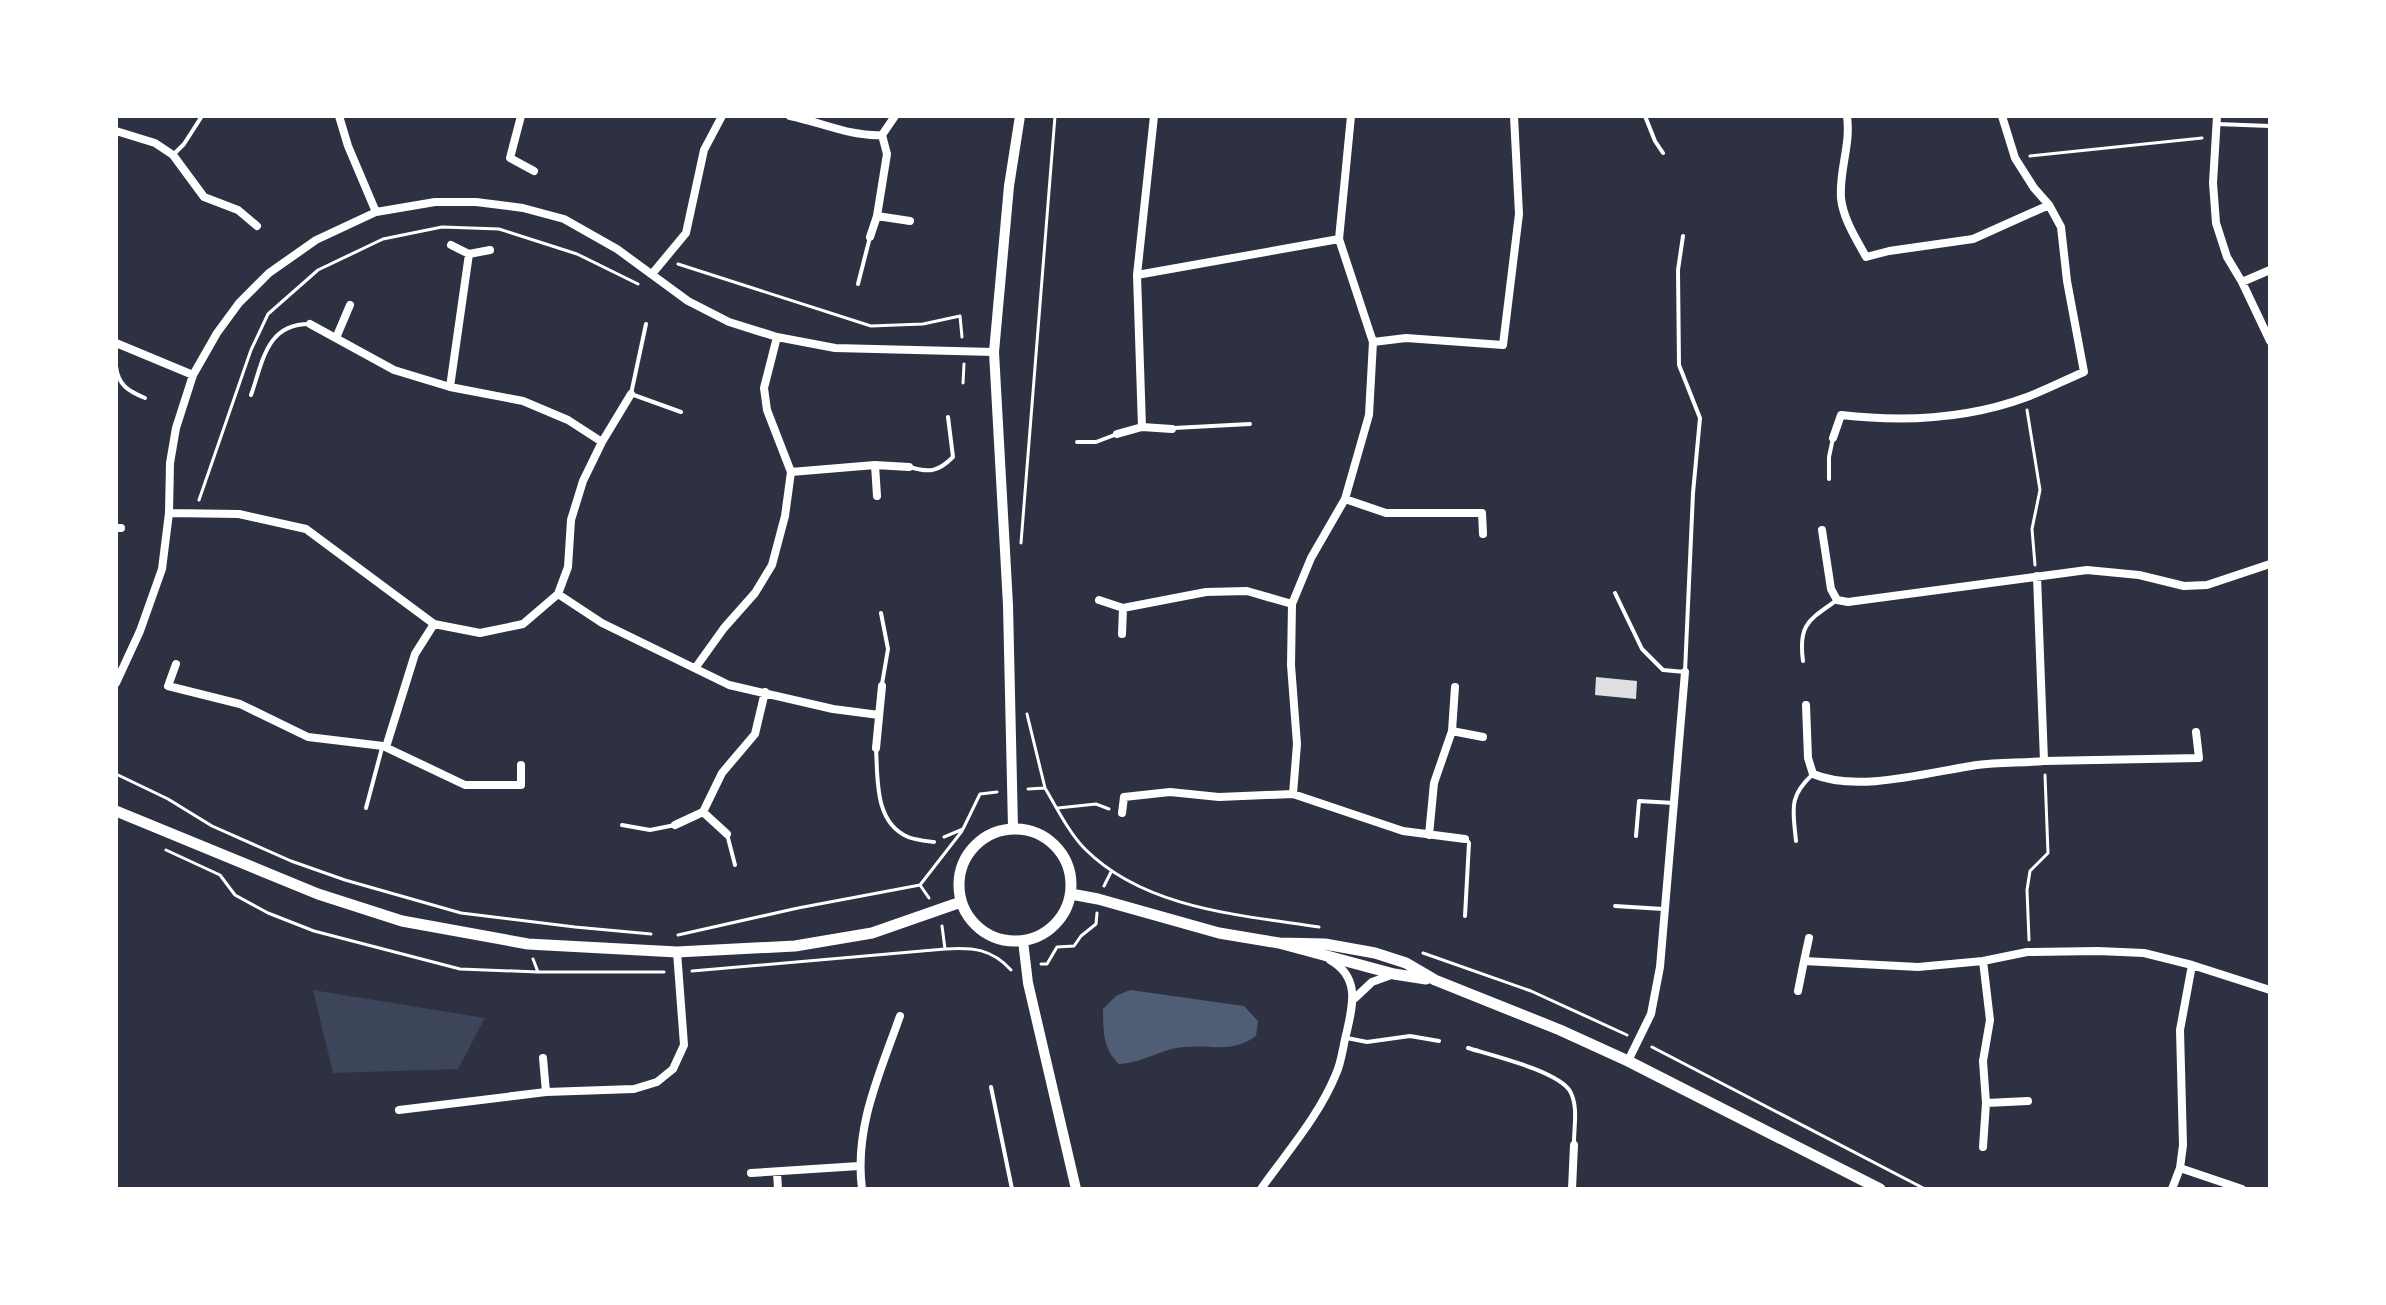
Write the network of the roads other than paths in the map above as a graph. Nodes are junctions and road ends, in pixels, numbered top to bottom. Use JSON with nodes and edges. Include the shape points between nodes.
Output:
{"nodes":[{"id":1,"x":202,"y":116,"type":"edge"},
{"id":2,"x":339,"y":116,"type":"edge"},
{"id":3,"x":521,"y":116,"type":"edge"},
{"id":4,"x":722,"y":116,"type":"edge"},
{"id":5,"x":790,"y":116,"type":"edge"},
{"id":6,"x":895,"y":116,"type":"edge"},
{"id":7,"x":1020,"y":116,"type":"edge"},
{"id":8,"x":1154,"y":116,"type":"edge"},
{"id":9,"x":1351,"y":116,"type":"edge"},
{"id":10,"x":1514,"y":116,"type":"edge"},
{"id":11,"x":1645,"y":116,"type":"edge"},
{"id":12,"x":1847,"y":116,"type":"edge"},
{"id":13,"x":2002,"y":116,"type":"edge"},
{"id":14,"x":2217,"y":120,"type":"edge"},
{"id":15,"x":2270,"y":126,"type":"edge"},
{"id":16,"x":116,"y":131,"type":"edge"},
{"id":17,"x":882,"y":135,"type":"junction"},
{"id":18,"x":1663,"y":153,"type":"dead end"},
{"id":19,"x":173,"y":155,"type":"junction"},
{"id":20,"x":534,"y":171,"type":"dead end"},
{"id":21,"x":2049,"y":205,"type":"junction"},
{"id":22,"x":376,"y":212,"type":"junction"},
{"id":23,"x":877,"y":216,"type":"junction"},
{"id":24,"x":910,"y":221,"type":"dead end"},
{"id":25,"x":257,"y":226,"type":"dead end"},
{"id":26,"x":1683,"y":236,"type":"dead end"},
{"id":27,"x":870,"y":237,"type":"joint"},
{"id":28,"x":1339,"y":239,"type":"junction"},
{"id":29,"x":451,"y":245,"type":"dead end"},
{"id":30,"x":490,"y":250,"type":"dead end"},
{"id":31,"x":469,"y":254,"type":"junction"},
{"id":32,"x":2270,"y":270,"type":"edge"},
{"id":33,"x":652,"y":274,"type":"junction"},
{"id":34,"x":1137,"y":275,"type":"junction"},
{"id":35,"x":2242,"y":282,"type":"junction"},
{"id":36,"x":858,"y":284,"type":"dead end"},
{"id":37,"x":350,"y":305,"type":"dead end"},
{"id":38,"x":310,"y":324,"type":"joint"},
{"id":39,"x":646,"y":324,"type":"dead end"},
{"id":40,"x":777,"y":337,"type":"junction"},
{"id":41,"x":336,"y":338,"type":"junction"},
{"id":42,"x":2270,"y":341,"type":"edge"},
{"id":43,"x":1373,"y":342,"type":"junction"},
{"id":44,"x":118,"y":344,"type":"edge"},
{"id":45,"x":994,"y":352,"type":"junction"},
{"id":46,"x":116,"y":356,"type":"edge"},
{"id":47,"x":116,"y":366,"type":"edge"},
{"id":48,"x":193,"y":375,"type":"junction"},
{"id":49,"x":450,"y":387,"type":"junction"},
{"id":50,"x":631,"y":394,"type":"junction"},
{"id":51,"x":251,"y":395,"type":"dead end"},
{"id":52,"x":145,"y":398,"type":"dead end"},
{"id":53,"x":681,"y":412,"type":"dead end"},
{"id":54,"x":948,"y":417,"type":"dead end"},
{"id":55,"x":1250,"y":424,"type":"dead end"},
{"id":56,"x":1142,"y":427,"type":"junction"},
{"id":57,"x":1172,"y":429,"type":"joint"},
{"id":58,"x":1117,"y":434,"type":"joint"},
{"id":59,"x":1833,"y":438,"type":"joint"},
{"id":60,"x":602,"y":442,"type":"junction"},
{"id":61,"x":1077,"y":442,"type":"dead end"},
{"id":62,"x":875,"y":465,"type":"junction"},
{"id":63,"x":909,"y":467,"type":"joint"},
{"id":64,"x":791,"y":472,"type":"junction"},
{"id":65,"x":1829,"y":479,"type":"dead end"},
{"id":66,"x":877,"y":496,"type":"dead end"},
{"id":67,"x":1345,"y":499,"type":"junction"},
{"id":68,"x":169,"y":513,"type":"junction"},
{"id":69,"x":1822,"y":530,"type":"dead end"},
{"id":70,"x":1483,"y":534,"type":"dead end"},
{"id":71,"x":2270,"y":564,"type":"edge"},
{"id":72,"x":2037,"y":576,"type":"junction"},
{"id":73,"x":1615,"y":593,"type":"dead end"},
{"id":74,"x":558,"y":594,"type":"junction"},
{"id":75,"x":1099,"y":600,"type":"dead end"},
{"id":76,"x":1837,"y":600,"type":"junction"},
{"id":77,"x":1292,"y":604,"type":"junction"},
{"id":78,"x":1123,"y":608,"type":"junction"},
{"id":79,"x":881,"y":613,"type":"dead end"},
{"id":80,"x":434,"y":624,"type":"junction"},
{"id":81,"x":1122,"y":634,"type":"dead end"},
{"id":82,"x":1803,"y":661,"type":"dead end"},
{"id":83,"x":176,"y":664,"type":"dead end"},
{"id":84,"x":696,"y":667,"type":"junction"},
{"id":85,"x":1685,"y":672,"type":"junction"},
{"id":86,"x":116,"y":683,"type":"edge"},
{"id":87,"x":882,"y":686,"type":"joint"},
{"id":88,"x":1455,"y":687,"type":"dead end"},
{"id":89,"x":765,"y":692,"type":"junction"},
{"id":90,"x":1806,"y":705,"type":"dead end"},
{"id":91,"x":879,"y":715,"type":"junction"},
{"id":92,"x":1452,"y":731,"type":"junction"},
{"id":93,"x":2196,"y":732,"type":"dead end"},
{"id":94,"x":1483,"y":737,"type":"dead end"},
{"id":95,"x":385,"y":747,"type":"junction"},
{"id":96,"x":876,"y":748,"type":"joint"},
{"id":97,"x":2044,"y":761,"type":"junction"},
{"id":98,"x":521,"y":765,"type":"dead end"},
{"id":99,"x":1813,"y":774,"type":"junction"},
{"id":100,"x":1293,"y":794,"type":"junction"},
{"id":101,"x":1674,"y":803,"type":"junction"},
{"id":102,"x":366,"y":808,"type":"dead end"},
{"id":103,"x":116,"y":811,"type":"edge"},
{"id":104,"x":703,"y":812,"type":"junction"},
{"id":105,"x":1122,"y":813,"type":"road end"},
{"id":106,"x":622,"y":825,"type":"dead end"},
{"id":107,"x":675,"y":825,"type":"joint"},
{"id":108,"x":1013,"y":828,"type":"junction"},
{"id":109,"x":727,"y":834,"type":"joint"},
{"id":110,"x":1429,"y":835,"type":"junction"},
{"id":111,"x":1636,"y":836,"type":"dead end"},
{"id":112,"x":1465,"y":839,"type":"joint"},
{"id":113,"x":1796,"y":841,"type":"dead end"},
{"id":114,"x":934,"y":842,"type":"road end"},
{"id":115,"x":735,"y":865,"type":"dead end"},
{"id":116,"x":1071,"y":894,"type":"junction"},
{"id":117,"x":961,"y":902,"type":"junction"},
{"id":118,"x":1615,"y":906,"type":"dead end"},
{"id":119,"x":1665,"y":909,"type":"junction"},
{"id":120,"x":1465,"y":916,"type":"dead end"},
{"id":121,"x":1809,"y":938,"type":"dead end"},
{"id":122,"x":1023,"y":941,"type":"junction"},
{"id":123,"x":1279,"y":943,"type":"junction"},
{"id":124,"x":677,"y":952,"type":"junction"},
{"id":125,"x":1323,"y":956,"type":"junction"},
{"id":126,"x":1804,"y":961,"type":"junction"},
{"id":127,"x":1983,"y":961,"type":"junction"},
{"id":128,"x":2192,"y":965,"type":"junction"},
{"id":129,"x":1394,"y":974,"type":"junction"},
{"id":130,"x":1435,"y":980,"type":"junction"},
{"id":131,"x":2270,"y":990,"type":"edge"},
{"id":132,"x":1798,"y":991,"type":"dead end"},
{"id":133,"x":1355,"y":998,"type":"junction"},
{"id":134,"x":900,"y":1016,"type":"dead end"},
{"id":135,"x":1345,"y":1037,"type":"junction"},
{"id":136,"x":1439,"y":1041,"type":"dead end"},
{"id":137,"x":1468,"y":1048,"type":"dead end"},
{"id":138,"x":543,"y":1058,"type":"dead end"},
{"id":139,"x":1628,"y":1061,"type":"junction"},
{"id":140,"x":991,"y":1087,"type":"dead end"},
{"id":141,"x":546,"y":1092,"type":"junction"},
{"id":142,"x":2028,"y":1101,"type":"dead end"},
{"id":143,"x":1986,"y":1103,"type":"junction"},
{"id":144,"x":399,"y":1110,"type":"dead end"},
{"id":145,"x":1574,"y":1145,"type":"joint"},
{"id":146,"x":1983,"y":1147,"type":"dead end"},
{"id":147,"x":859,"y":1166,"type":"junction"},
{"id":148,"x":2180,"y":1168,"type":"junction"},
{"id":149,"x":777,"y":1172,"type":"junction"},
{"id":150,"x":751,"y":1173,"type":"dead end"},
{"id":151,"x":778,"y":1189,"type":"edge"},
{"id":152,"x":862,"y":1189,"type":"edge"},
{"id":153,"x":1012,"y":1189,"type":"edge"},
{"id":154,"x":1076,"y":1189,"type":"edge"},
{"id":155,"x":1261,"y":1189,"type":"edge"},
{"id":156,"x":1572,"y":1189,"type":"edge"},
{"id":157,"x":1880,"y":1189,"type":"edge"},
{"id":158,"x":2172,"y":1189,"type":"edge"},
{"id":159,"x":2242,"y":1189,"type":"edge"}],
"edges":[{"from":1,"to":19,"type":"lane"},
{"from":2,"to":22,"type":"street"},
{"from":3,"to":20,"type":"street","via":[[510,158]]},
{"from":4,"to":33,"type":"street","via":[[704,150],[686,233]]},
{"from":5,"to":17,"type":"street","via":[[864,136]]},
{"from":6,"to":17,"type":"street"},
{"from":7,"to":45,"type":"street"},
{"from":8,"to":34,"type":"street"},
{"from":9,"to":28,"type":"street"},
{"from":10,"to":43,"type":"street","via":[[1519,214],[1503,345],[1406,338]]},
{"from":11,"to":18,"type":"lane"},
{"from":12,"to":21,"type":"street","via":[[1850,135],[1841,200],[1866,257],[1973,239]]},
{"from":13,"to":21,"type":"street","via":[[2015,158]]},
{"from":14,"to":15,"type":"lane"},
{"from":14,"to":35,"type":"street","via":[[2216,223]]},
{"from":16,"to":19,"type":"street","via":[[155,143]]},
{"from":17,"to":23,"type":"street","via":[[887,154]]},
{"from":19,"to":25,"type":"street","via":[[204,197],[238,210]]},
{"from":21,"to":59,"type":"street","via":[[2061,227],[2084,372],[2026,398],[1930,418],[1841,415]]},
{"from":22,"to":33,"type":"street","via":[[435,202],[523,208],[564,219]]},
{"from":22,"to":48,"type":"street","via":[[316,240],[269,273],[239,303]]},
{"from":23,"to":24,"type":"street"},
{"from":23,"to":27,"type":"street"},
{"from":26,"to":85,"type":"lane","via":[[1679,365],[1700,418]]},
{"from":27,"to":36,"type":"lane"},
{"from":28,"to":34,"type":"street"},
{"from":28,"to":43,"type":"street"},
{"from":29,"to":31,"type":"street"},
{"from":30,"to":31,"type":"street"},
{"from":31,"to":49,"type":"street"},
{"from":32,"to":35,"type":"street"},
{"from":33,"to":40,"type":"street","via":[[729,322]]},
{"from":34,"to":56,"type":"street"},
{"from":35,"to":42,"type":"street"},
{"from":37,"to":41,"type":"street"},
{"from":38,"to":41,"type":"street"},
{"from":38,"to":51,"type":"lane","via":[[293,324],[270,342]]},
{"from":39,"to":50,"type":"lane"},
{"from":40,"to":45,"type":"street","via":[[835,348]]},
{"from":40,"to":64,"type":"street","via":[[764,388]]},
{"from":41,"to":49,"type":"street","via":[[394,370]]},
{"from":43,"to":67,"type":"street","via":[[1369,415]]},
{"from":44,"to":46,"type":"lane"},
{"from":44,"to":48,"type":"street"},
{"from":45,"to":108,"type":"street"},
{"from":47,"to":52,"type":"lane","via":[[127,391]]},
{"from":48,"to":68,"type":"street","via":[[176,428]]},
{"from":49,"to":60,"type":"street","via":[[523,401]]},
{"from":50,"to":53,"type":"lane"},
{"from":50,"to":60,"type":"street"},
{"from":54,"to":63,"type":"lane","via":[[953,457],[928,472]]},
{"from":55,"to":57,"type":"lane"},
{"from":56,"to":57,"type":"street"},
{"from":56,"to":58,"type":"street"},
{"from":58,"to":61,"type":"lane"},
{"from":59,"to":65,"type":"lane"},
{"from":60,"to":74,"type":"street","via":[[571,520],[568,567]]},
{"from":62,"to":63,"type":"street"},
{"from":62,"to":64,"type":"street"},
{"from":62,"to":66,"type":"street"},
{"from":64,"to":84,"type":"street","via":[[772,565]]},
{"from":67,"to":70,"type":"street","via":[[1386,513],[1482,513]]},
{"from":67,"to":77,"type":"street"},
{"from":68,"to":80,"type":"street","via":[[239,514],[306,529]]},
{"from":68,"to":86,"type":"street","via":[[162,569]]},
{"from":69,"to":76,"type":"street"},
{"from":71,"to":72,"type":"street","via":[[2207,585],[2087,570]]},
{"from":72,"to":76,"type":"street"},
{"from":72,"to":97,"type":"street"},
{"from":73,"to":85,"type":"lane","via":[[1642,649],[1663,670]]},
{"from":74,"to":80,"type":"street","via":[[523,624],[480,633]]},
{"from":74,"to":84,"type":"street","via":[[602,623]]},
{"from":75,"to":78,"type":"street"},
{"from":76,"to":82,"type":"lane","via":[[1802,629]]},
{"from":77,"to":78,"type":"street","via":[[1247,591],[1206,592]]},
{"from":77,"to":100,"type":"street","via":[[1297,744]]},
{"from":78,"to":81,"type":"street"},
{"from":79,"to":87,"type":"lane","via":[[888,649]]},
{"from":80,"to":95,"type":"street","via":[[415,654]]},
{"from":83,"to":95,"type":"street","via":[[168,686],[240,704],[308,737]]},
{"from":84,"to":89,"type":"street","via":[[729,685]]},
{"from":85,"to":101,"type":"street"},
{"from":87,"to":91,"type":"street"},
{"from":88,"to":92,"type":"street"},
{"from":89,"to":91,"type":"street"},
{"from":89,"to":104,"type":"street","via":[[755,734],[722,773]]},
{"from":90,"to":99,"type":"street"},
{"from":91,"to":96,"type":"street"},
{"from":92,"to":94,"type":"street"},
{"from":92,"to":110,"type":"street","via":[[1434,783]]},
{"from":93,"to":97,"type":"street","via":[[2199,758]]},
{"from":95,"to":98,"type":"street","via":[[465,785],[521,785]]},
{"from":95,"to":102,"type":"lane"},
{"from":96,"to":114,"type":"lane","via":[[879,801],[890,823],[907,837]]},
{"from":97,"to":99,"type":"street","via":[[1868,782]]},
{"from":99,"to":113,"type":"lane","via":[[1795,792]]},
{"from":100,"to":105,"type":"street","via":[[1155,793],[1124,797]]},
{"from":100,"to":110,"type":"street"},
{"from":101,"to":111,"type":"lane","via":[[1639,801]]},
{"from":101,"to":119,"type":"street"},
{"from":103,"to":124,"type":"main road","via":[[318,894],[402,921],[528,944]]},
{"from":104,"to":107,"type":"street"},
{"from":104,"to":109,"type":"street"},
{"from":106,"to":107,"type":"lane","via":[[650,830]]},
{"from":108,"to":116,"type":"main road","via":[[1033,831],[1064,855]]},
{"from":108,"to":117,"type":"main road","via":[[976,844],[964,861]]},
{"from":109,"to":115,"type":"lane"},
{"from":110,"to":112,"type":"street"},
{"from":112,"to":120,"type":"lane"},
{"from":116,"to":122,"type":"main road","via":[[1055,925]]},
{"from":116,"to":123,"type":"main road","via":[[1219,933]]},
{"from":117,"to":122,"type":"main road","via":[[985,933]]},
{"from":117,"to":124,"type":"main road","via":[[872,933],[795,946]]},
{"from":118,"to":119,"type":"lane"},
{"from":119,"to":139,"type":"street","via":[[1651,1014]]},
{"from":121,"to":126,"type":"street"},
{"from":122,"to":154,"type":"street"},
{"from":123,"to":125,"type":"main road"},
{"from":123,"to":130,"type":"main road","via":[[1375,953]]},
{"from":124,"to":141,"type":"street","via":[[684,1045],[673,1069],[657,1082],[634,1089]]},
{"from":125,"to":129,"type":"main road"},
{"from":125,"to":133,"type":"street","via":[[1349,978]]},
{"from":126,"to":127,"type":"street","via":[[1918,967]]},
{"from":126,"to":132,"type":"street"},
{"from":127,"to":128,"type":"street","via":[[2027,952],[2098,951],[2144,953]]},
{"from":127,"to":143,"type":"street","via":[[1990,1020],[1983,1061]]},
{"from":128,"to":131,"type":"street"},
{"from":128,"to":148,"type":"street","via":[[2180,1030]]},
{"from":129,"to":130,"type":"main road"},
{"from":129,"to":133,"type":"street","via":[[1372,982]]},
{"from":130,"to":139,"type":"main road"},
{"from":133,"to":135,"type":"street"},
{"from":134,"to":147,"type":"street","via":[[868,1107]]},
{"from":135,"to":136,"type":"lane","via":[[1367,1042],[1410,1036]]},
{"from":135,"to":155,"type":"street","via":[[1338,1071],[1324,1099]]},
{"from":137,"to":145,"type":"lane","via":[[1553,1076],[1570,1089]]},
{"from":138,"to":141,"type":"street"},
{"from":139,"to":157,"type":"main road"},
{"from":140,"to":153,"type":"lane"},
{"from":141,"to":144,"type":"street"},
{"from":142,"to":143,"type":"street"},
{"from":143,"to":146,"type":"street"},
{"from":145,"to":156,"type":"street"},
{"from":147,"to":149,"type":"street"},
{"from":147,"to":152,"type":"street"},
{"from":148,"to":158,"type":"street"},
{"from":148,"to":159,"type":"street"},
{"from":149,"to":150,"type":"street"},
{"from":149,"to":151,"type":"street"}]}
